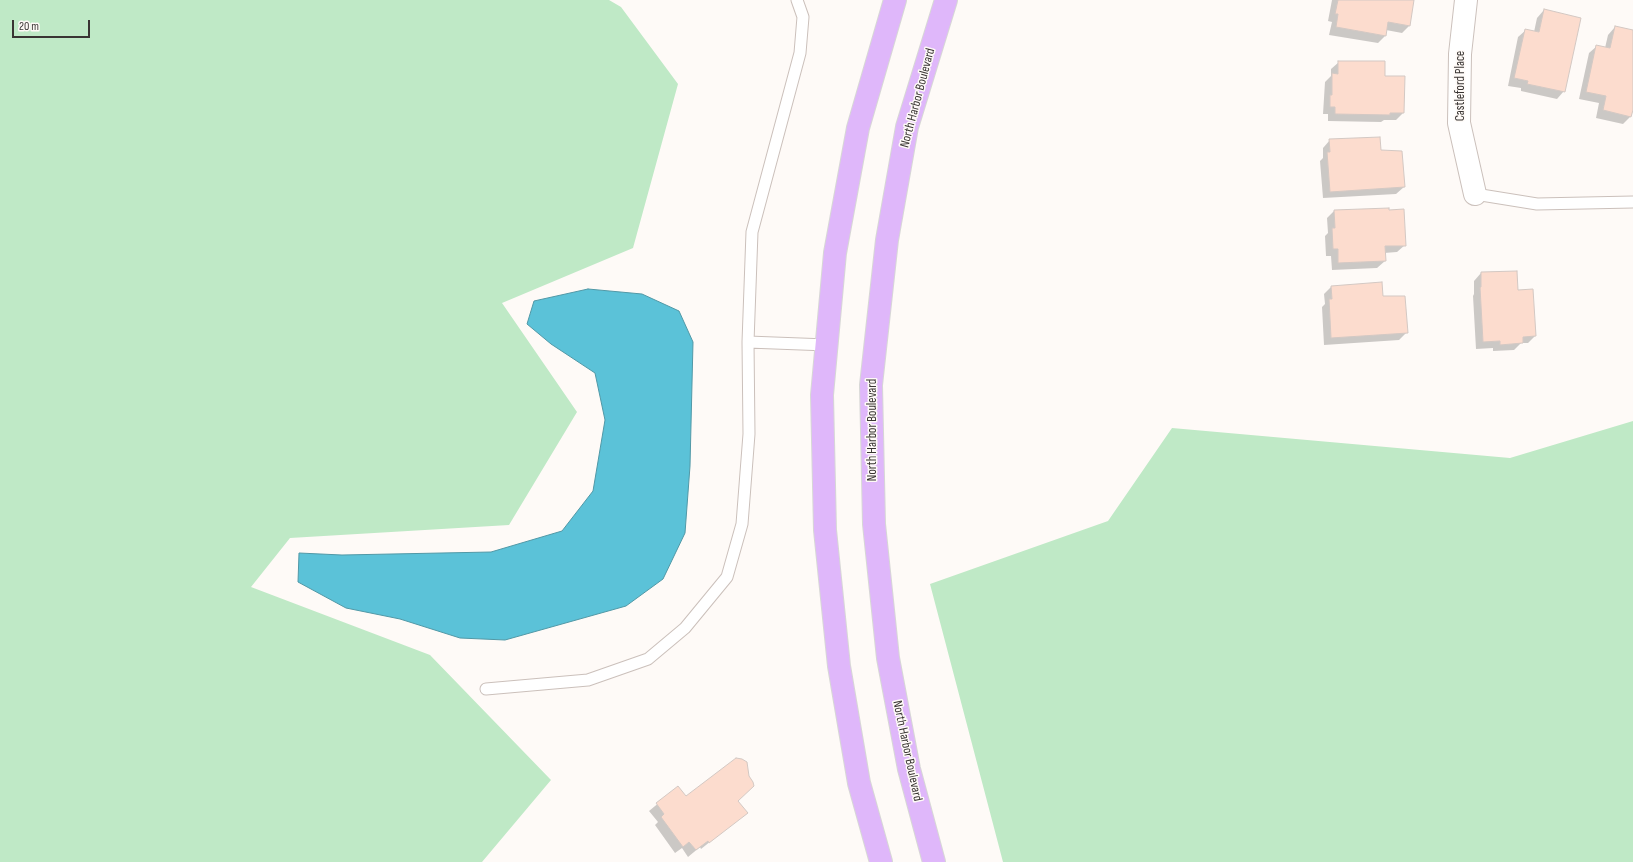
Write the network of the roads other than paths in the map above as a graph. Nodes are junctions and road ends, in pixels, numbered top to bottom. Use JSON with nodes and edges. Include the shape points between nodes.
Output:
{"nodes":[{"id":1,"x":797,"y":0,"type":"edge"},
{"id":2,"x":895,"y":0,"type":"edge"},
{"id":3,"x":946,"y":0,"type":"edge"},
{"id":4,"x":1466,"y":0,"type":"edge"},
{"id":5,"x":1475,"y":194,"type":"joint"},
{"id":6,"x":1633,"y":202,"type":"edge"},
{"id":7,"x":748,"y":342,"type":"junction"},
{"id":8,"x":827,"y":344,"type":"junction"},
{"id":9,"x":486,"y":689,"type":"dead end"},
{"id":10,"x":881,"y":862,"type":"edge"},
{"id":11,"x":934,"y":862,"type":"edge"}],
"edges":[{"from":1,"to":7,"type":"lane","via":[[802,17],[800,53],[752,232]]},
{"from":2,"to":8,"type":"main road","via":[[858,128],[835,253]]},
{"from":3,"to":11,"type":"main road","name":"North Harbor Boulevard","via":[[907,127],[887,240],[871,385],[874,524],[888,658],[909,769]]},
{"from":4,"to":5,"type":"street","name":"Castleford Place","via":[[1460,54],[1459,123]]},
{"from":5,"to":6,"type":"lane","via":[[1537,204]]},
{"from":7,"to":8,"type":"lane"},
{"from":7,"to":9,"type":"lane","via":[[749,434],[742,524],[727,577],[685,628],[648,659],[588,680]]},
{"from":8,"to":10,"type":"main road","via":[[822,395],[825,530],[839,666],[859,783]]}]}
